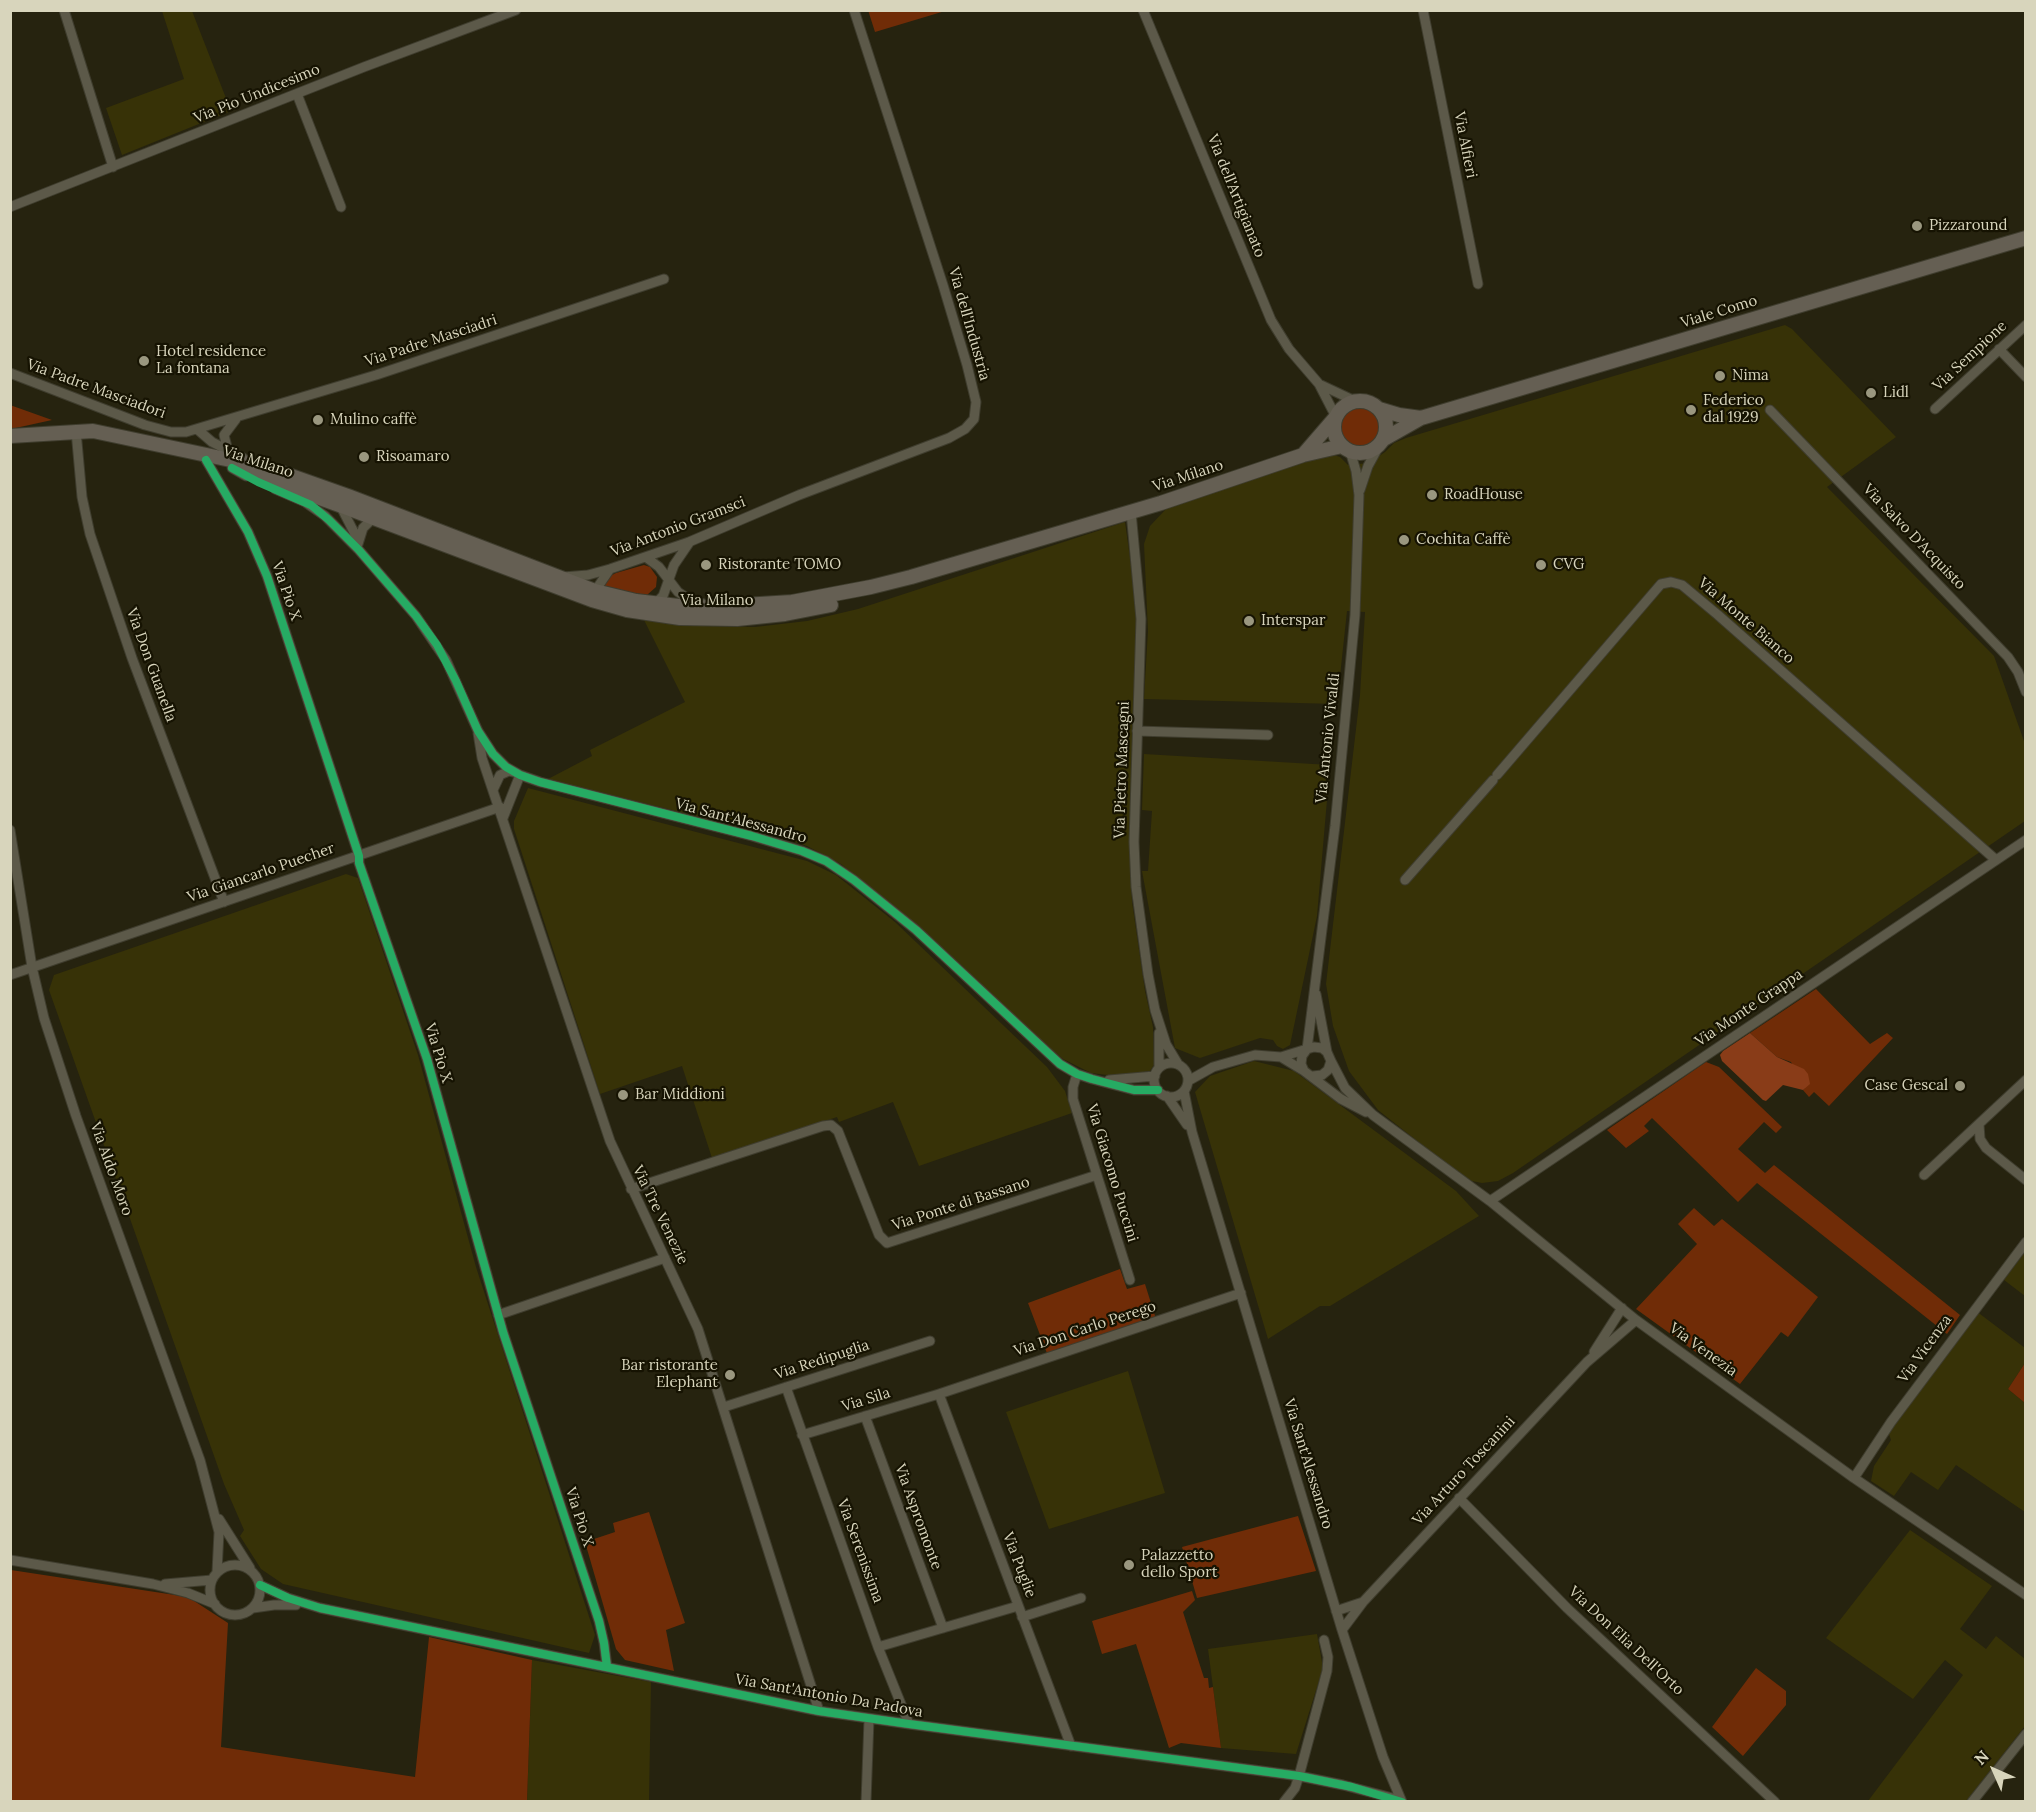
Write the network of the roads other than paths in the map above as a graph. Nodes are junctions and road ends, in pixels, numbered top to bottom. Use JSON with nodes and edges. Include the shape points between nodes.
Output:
{"nodes":[{"id":1,"x":64,"y":10,"type":"edge"},
{"id":2,"x":516,"y":10,"type":"edge"},
{"id":3,"x":854,"y":10,"type":"edge"},
{"id":4,"x":1143,"y":10,"type":"edge"},
{"id":5,"x":1423,"y":10,"type":"edge"},
{"id":6,"x":297,"y":94,"type":"junction"},
{"id":7,"x":113,"y":167,"type":"junction"},
{"id":8,"x":10,"y":207,"type":"edge"},
{"id":9,"x":341,"y":207,"type":"dead end"},
{"id":10,"x":2025,"y":238,"type":"edge"},
{"id":11,"x":664,"y":279,"type":"dead end"},
{"id":12,"x":1478,"y":284,"type":"dead end"},
{"id":13,"x":2025,"y":324,"type":"edge"},
{"id":14,"x":1999,"y":349,"type":"junction"},
{"id":15,"x":10,"y":373,"type":"edge"},
{"id":16,"x":2025,"y":377,"type":"edge"},
{"id":17,"x":1318,"y":384,"type":"junction"},
{"id":18,"x":1354,"y":401,"type":"junction"},
{"id":19,"x":1379,"y":409,"type":"junction"},
{"id":20,"x":1935,"y":409,"type":"dead end"},
{"id":21,"x":1770,"y":410,"type":"dead end"},
{"id":22,"x":238,"y":417,"type":"junction"},
{"id":23,"x":1336,"y":417,"type":"junction"},
{"id":24,"x":1421,"y":418,"type":"junction"},
{"id":25,"x":202,"y":428,"type":"junction"},
{"id":26,"x":76,"y":431,"type":"junction"},
{"id":27,"x":28,"y":435,"type":"junction"},
{"id":28,"x":10,"y":436,"type":"edge"},
{"id":29,"x":10,"y":442,"type":"edge"},
{"id":30,"x":1381,"y":442,"type":"junction"},
{"id":31,"x":167,"y":448,"type":"junction"},
{"id":32,"x":1346,"y":449,"type":"junction"},
{"id":33,"x":228,"y":451,"type":"junction"},
{"id":34,"x":1303,"y":455,"type":"junction"},
{"id":35,"x":206,"y":460,"type":"junction"},
{"id":36,"x":232,"y":468,"type":"junction"},
{"id":37,"x":265,"y":468,"type":"junction"},
{"id":38,"x":283,"y":473,"type":"junction"},
{"id":39,"x":1359,"y":495,"type":"junction"},
{"id":40,"x":339,"y":504,"type":"junction"},
{"id":41,"x":1131,"y":512,"type":"junction"},
{"id":42,"x":757,"y":513,"type":"joint"},
{"id":43,"x":373,"y":518,"type":"junction"},
{"id":44,"x":689,"y":542,"type":"junction"},
{"id":45,"x":358,"y":545,"type":"junction"},
{"id":46,"x":647,"y":558,"type":"junction"},
{"id":47,"x":610,"y":569,"type":"junction"},
{"id":48,"x":559,"y":577,"type":"junction"},
{"id":49,"x":911,"y":577,"type":"junction"},
{"id":50,"x":668,"y":580,"type":"junction"},
{"id":51,"x":598,"y":597,"type":"junction"},
{"id":52,"x":657,"y":604,"type":"junction"},
{"id":53,"x":616,"y":607,"type":"junction"},
{"id":54,"x":715,"y":607,"type":"junction"},
{"id":55,"x":2025,"y":692,"type":"edge"},
{"id":56,"x":478,"y":731,"type":"junction"},
{"id":57,"x":1137,"y":731,"type":"junction"},
{"id":58,"x":1268,"y":735,"type":"dead end"},
{"id":59,"x":517,"y":773,"type":"junction"},
{"id":60,"x":493,"y":790,"type":"junction"},
{"id":61,"x":500,"y":807,"type":"junction"},
{"id":62,"x":503,"y":818,"type":"junction"},
{"id":63,"x":10,"y":830,"type":"edge"},
{"id":64,"x":2025,"y":840,"type":"edge"},
{"id":65,"x":359,"y":856,"type":"junction"},
{"id":66,"x":1996,"y":860,"type":"junction"},
{"id":67,"x":1405,"y":880,"type":"dead end"},
{"id":68,"x":224,"y":902,"type":"junction"},
{"id":69,"x":32,"y":967,"type":"junction"},
{"id":70,"x":10,"y":975,"type":"edge"},
{"id":71,"x":1314,"y":983,"type":"junction"},
{"id":72,"x":1160,"y":1027,"type":"junction"},
{"id":73,"x":1307,"y":1049,"type":"junction"},
{"id":74,"x":1281,"y":1057,"type":"junction"},
{"id":75,"x":1329,"y":1057,"type":"junction"},
{"id":76,"x":1178,"y":1064,"type":"junction"},
{"id":77,"x":1213,"y":1067,"type":"junction"},
{"id":78,"x":1157,"y":1071,"type":"junction"},
{"id":79,"x":1186,"y":1071,"type":"junction"},
{"id":80,"x":1077,"y":1074,"type":"junction"},
{"id":81,"x":1309,"y":1074,"type":"junction"},
{"id":82,"x":1092,"y":1079,"type":"junction"},
{"id":83,"x":2025,"y":1080,"type":"edge"},
{"id":84,"x":1188,"y":1081,"type":"junction"},
{"id":85,"x":1158,"y":1090,"type":"junction"},
{"id":86,"x":1184,"y":1091,"type":"junction"},
{"id":87,"x":1167,"y":1096,"type":"junction"},
{"id":88,"x":1373,"y":1115,"type":"junction"},
{"id":89,"x":1979,"y":1124,"type":"junction"},
{"id":90,"x":1192,"y":1132,"type":"junction"},
{"id":91,"x":1097,"y":1175,"type":"junction"},
{"id":92,"x":1924,"y":1175,"type":"dead end"},
{"id":93,"x":2025,"y":1180,"type":"edge"},
{"id":94,"x":632,"y":1190,"type":"junction"},
{"id":95,"x":1490,"y":1202,"type":"junction"},
{"id":96,"x":2025,"y":1242,"type":"edge"},
{"id":97,"x":665,"y":1258,"type":"junction"},
{"id":98,"x":1130,"y":1280,"type":"dead end"},
{"id":99,"x":1241,"y":1293,"type":"junction"},
{"id":100,"x":1622,"y":1308,"type":"junction"},
{"id":101,"x":498,"y":1316,"type":"junction"},
{"id":102,"x":1636,"y":1320,"type":"junction"},
{"id":103,"x":930,"y":1341,"type":"dead end"},
{"id":104,"x":1587,"y":1362,"type":"junction"},
{"id":105,"x":786,"y":1387,"type":"junction"},
{"id":106,"x":939,"y":1394,"type":"junction"},
{"id":107,"x":724,"y":1407,"type":"junction"},
{"id":108,"x":865,"y":1416,"type":"junction"},
{"id":109,"x":802,"y":1435,"type":"junction"},
{"id":110,"x":1854,"y":1479,"type":"junction"},
{"id":111,"x":1459,"y":1498,"type":"junction"},
{"id":112,"x":214,"y":1510,"type":"junction"},
{"id":113,"x":10,"y":1560,"type":"edge"},
{"id":114,"x":252,"y":1570,"type":"junction"},
{"id":115,"x":214,"y":1576,"type":"junction"},
{"id":116,"x":153,"y":1584,"type":"junction"},
{"id":117,"x":260,"y":1585,"type":"junction"},
{"id":118,"x":2025,"y":1595,"type":"edge"},
{"id":119,"x":1081,"y":1598,"type":"dead end"},
{"id":120,"x":1363,"y":1602,"type":"junction"},
{"id":121,"x":215,"y":1604,"type":"junction"},
{"id":122,"x":1018,"y":1606,"type":"junction"},
{"id":123,"x":253,"y":1608,"type":"junction"},
{"id":124,"x":320,"y":1608,"type":"junction"},
{"id":125,"x":1336,"y":1611,"type":"junction"},
{"id":126,"x":1022,"y":1617,"type":"junction"},
{"id":127,"x":943,"y":1628,"type":"junction"},
{"id":128,"x":1342,"y":1630,"type":"junction"},
{"id":129,"x":1324,"y":1640,"type":"dead end"},
{"id":130,"x":878,"y":1647,"type":"junction"},
{"id":131,"x":607,"y":1667,"type":"junction"},
{"id":132,"x":819,"y":1711,"type":"junction"},
{"id":133,"x":869,"y":1719,"type":"junction"},
{"id":134,"x":909,"y":1724,"type":"junction"},
{"id":135,"x":2025,"y":1734,"type":"edge"},
{"id":136,"x":1071,"y":1746,"type":"junction"},
{"id":137,"x":1299,"y":1776,"type":"junction"},
{"id":138,"x":1401,"y":1801,"type":"edge"},
{"id":139,"x":866,"y":1802,"type":"edge"},
{"id":140,"x":1284,"y":1802,"type":"edge"},
{"id":141,"x":1775,"y":1802,"type":"edge"},
{"id":142,"x":1972,"y":1802,"type":"edge"}],
"edges":[{"from":1,"to":7,"type":"street"},
{"from":2,"to":6,"type":"street","name":"Via Pio Undicesimo"},
{"from":3,"to":42,"type":"street","name":"Via dell'Industria","via":[[946,296],[975,396],[975,414],[969,426],[949,438]]},
{"from":4,"to":17,"type":"street","name":"Via dell'Artigianato","via":[[1271,320]]},
{"from":5,"to":12,"type":"street","name":"Via Alfieri"},
{"from":6,"to":7,"type":"street","name":"Via Pio Undicesimo"},
{"from":6,"to":9,"type":"street"},
{"from":7,"to":8,"type":"street","name":"Via Pio Undicesimo"},
{"from":10,"to":24,"type":"main road","name":"Viale Como"},
{"from":11,"to":22,"type":"street","name":"Via Padre Masciadri"},
{"from":13,"to":14,"type":"street","name":"Via Sempione"},
{"from":14,"to":16,"type":"street"},
{"from":14,"to":20,"type":"street","name":"Via Sempione"},
{"from":15,"to":25,"type":"street","name":"Via Padre Masciadori","via":[[145,425],[176,432]]},
{"from":17,"to":18,"type":"street","name":"Via dell'Artigianato"},
{"from":17,"to":23,"type":"street","name":"Via dell'Artigianato"},
{"from":18,"to":19,"type":"main road","via":[[1372,403]]},
{"from":18,"to":23,"type":"main road"},
{"from":19,"to":24,"type":"main road"},
{"from":19,"to":30,"type":"main road","via":[[1387,428]]},
{"from":21,"to":55,"type":"street","name":"Via Salvo D'Acquisto","via":[[2008,657]]},
{"from":22,"to":25,"type":"street","name":"Via Padre Masciadri"},
{"from":22,"to":33,"type":"street","via":[[224,435]]},
{"from":23,"to":32,"type":"main road","via":[[1336,437]]},
{"from":23,"to":34,"type":"main road"},
{"from":24,"to":30,"type":"main road"},
{"from":25,"to":33,"type":"street","via":[[212,442]]},
{"from":26,"to":27,"type":"main road"},
{"from":26,"to":31,"type":"main road","via":[[99,432]]},
{"from":26,"to":68,"type":"street","name":"Via Don Guanella","via":[[83,508],[132,658]]},
{"from":27,"to":28,"type":"main road"},
{"from":27,"to":29,"type":"main road"},
{"from":30,"to":32,"type":"main road","via":[[1370,452],[1360,454]]},
{"from":30,"to":39,"type":"street"},
{"from":31,"to":35,"type":"main road","name":"Via Milano"},
{"from":31,"to":37,"type":"main road","name":"Via Milano"},
{"from":32,"to":34,"type":"main road","name":"Via Milano"},
{"from":32,"to":39,"type":"street","via":[[1356,471]]},
{"from":33,"to":37,"type":"street"},
{"from":34,"to":41,"type":"main road","name":"Via Milano"},
{"from":35,"to":36,"type":"main road","name":"Via Milano"},
{"from":35,"to":65,"type":"street","name":"Via Pio X","via":[[262,563]]},
{"from":36,"to":40,"type":"main road","name":"Via Milano"},
{"from":36,"to":45,"type":"street","via":[[311,505]]},
{"from":37,"to":38,"type":"main road","name":"Via Milano"},
{"from":38,"to":40,"type":"street"},
{"from":38,"to":48,"type":"main road","name":"Via Milano"},
{"from":39,"to":71,"type":"street","name":"Via Antonio Vivaldi","via":[[1355,615],[1335,826]]},
{"from":40,"to":43,"type":"main road","name":"Via Milano"},
{"from":40,"to":45,"type":"street"},
{"from":41,"to":49,"type":"main road","name":"Via Milano"},
{"from":41,"to":57,"type":"street","name":"Via Pietro Mascagni","via":[[1141,619]]},
{"from":42,"to":44,"type":"street","name":"Via Antonio Gramsci"},
{"from":43,"to":45,"type":"street","via":[[363,528]]},
{"from":43,"to":51,"type":"main road","name":"Via Milano","via":[[514,572]]},
{"from":44,"to":46,"type":"street","name":"Via Antonio Gramsci"},
{"from":44,"to":50,"type":"street"},
{"from":45,"to":56,"type":"street","name":"Via Sant'Alessandro","via":[[437,645]]},
{"from":46,"to":47,"type":"street","name":"Via Antonio Gramsci"},
{"from":46,"to":50,"type":"street"},
{"from":47,"to":48,"type":"street","name":"Via Antonio Gramsci"},
{"from":47,"to":51,"type":"street"},
{"from":48,"to":51,"type":"main road","name":"Via Milano"},
{"from":49,"to":53,"type":"main road","name":"Via Milano","via":[[836,603],[761,617],[685,618]]},
{"from":49,"to":54,"type":"main road","name":"Via Milano","via":[[804,601]]},
{"from":50,"to":52,"type":"street"},
{"from":50,"to":54,"type":"street","via":[[685,597]]},
{"from":51,"to":52,"type":"main road","name":"Via Milano"},
{"from":51,"to":53,"type":"main road","name":"Via Milano"},
{"from":52,"to":53,"type":"street","via":[[647,608]]},
{"from":52,"to":54,"type":"main road","name":"Via Milano"},
{"from":56,"to":59,"type":"street","name":"Via Sant'Alessandro","via":[[493,754]]},
{"from":56,"to":60,"type":"street","name":"Via Tre Venezie","via":[[480,752]]},
{"from":57,"to":58,"type":"street"},
{"from":57,"to":72,"type":"street","name":"Via Pietro Mascagni","via":[[1136,887]]},
{"from":59,"to":60,"type":"street","via":[[509,771],[500,776]]},
{"from":59,"to":62,"type":"street"},
{"from":59,"to":80,"type":"street","name":"Via Sant'Alessandro","via":[[760,839],[826,861],[898,914],[1050,1056]]},
{"from":60,"to":61,"type":"street","name":"Via Tre Venezie"},
{"from":61,"to":62,"type":"street","name":"Via Tre Venezie"},
{"from":61,"to":65,"type":"street","name":"Via Giancarlo Puecher"},
{"from":62,"to":94,"type":"street","name":"Via Tre Venezie","via":[[609,1140]]},
{"from":63,"to":69,"type":"street","name":"Via Aldo Moro"},
{"from":64,"to":66,"type":"street","name":"Via Monte Grappa"},
{"from":65,"to":68,"type":"street","name":"Via Giancarlo Puecher"},
{"from":65,"to":101,"type":"street","name":"Via Pio X","via":[[427,1059]]},
{"from":66,"to":67,"type":"street","name":"Via Monte Bianco","via":[[1718,615],[1682,585],[1671,582],[1661,584]]},
{"from":66,"to":95,"type":"street","name":"Via Monte Grappa"},
{"from":68,"to":69,"type":"street","name":"Via Giancarlo Puecher"},
{"from":69,"to":70,"type":"street","name":"Via Giancarlo Puecher"},
{"from":69,"to":112,"type":"street","name":"Via Aldo Moro","via":[[72,1105],[200,1460]]},
{"from":71,"to":73,"type":"street","name":"Via Antonio Vivaldi"},
{"from":71,"to":75,"type":"street","name":"Via Venezia"},
{"from":72,"to":76,"type":"street","name":"Via Pietro Mascagni"},
{"from":72,"to":78,"type":"street","name":"Via Pietro Mascagni"},
{"from":73,"to":74,"type":"street"},
{"from":73,"to":75,"type":"street","via":[[1322,1048]]},
{"from":73,"to":81,"type":"street","via":[[1301,1064]]},
{"from":74,"to":77,"type":"street","via":[[1250,1055]]},
{"from":74,"to":81,"type":"street","name":"Via Venezia"},
{"from":75,"to":81,"type":"street","via":[[1328,1070],[1322,1075]]},
{"from":75,"to":88,"type":"street","name":"Via Venezia","via":[[1345,1088]]},
{"from":76,"to":78,"type":"street","via":[[1168,1063]]},
{"from":76,"to":79,"type":"street"},
{"from":77,"to":79,"type":"street"},
{"from":77,"to":84,"type":"street"},
{"from":78,"to":82,"type":"street","name":"Via Sant'Alessandro","via":[[1123,1080]]},
{"from":78,"to":85,"type":"street"},
{"from":79,"to":84,"type":"street"},
{"from":80,"to":82,"type":"street","name":"Via Sant'Alessandro"},
{"from":80,"to":91,"type":"street","name":"Via Giacomo Puccini","via":[[1074,1099]]},
{"from":81,"to":88,"type":"street","name":"Via Venezia","via":[[1341,1099]]},
{"from":82,"to":85,"type":"street","name":"Via Sant'Alessandro","via":[[1134,1090]]},
{"from":83,"to":89,"type":"street"},
{"from":84,"to":86,"type":"street"},
{"from":85,"to":87,"type":"street"},
{"from":86,"to":87,"type":"street"},
{"from":86,"to":90,"type":"street","name":"Via Sant'Alessandro"},
{"from":87,"to":90,"type":"street","name":"Via Sant'Alessandro"},
{"from":88,"to":95,"type":"street","name":"Via Venezia"},
{"from":89,"to":92,"type":"street"},
{"from":89,"to":93,"type":"street","via":[[1980,1139],[1986,1148]]},
{"from":90,"to":99,"type":"street","name":"Via Sant'Alessandro"},
{"from":91,"to":94,"type":"street","name":"Via Ponte di Bassano","via":[[887,1243],[879,1234],[838,1131],[831,1125]]},
{"from":91,"to":98,"type":"street","name":"Via Giacomo Puccini"},
{"from":94,"to":97,"type":"street","name":"Via Tre Venezie"},
{"from":95,"to":100,"type":"street","name":"Via Venezia"},
{"from":96,"to":110,"type":"street","name":"Via Vicenza","via":[[1891,1422]]},
{"from":97,"to":101,"type":"street"},
{"from":97,"to":107,"type":"street","name":"Via Tre Venezie","via":[[696,1324]]},
{"from":99,"to":106,"type":"street","name":"Via Don Carlo Perego"},
{"from":99,"to":125,"type":"street","name":"Via Sant'Alessandro"},
{"from":100,"to":102,"type":"street","name":"Via Venezia"},
{"from":100,"to":104,"type":"street"},
{"from":101,"to":131,"type":"street","name":"Via Pio X","via":[[599,1621]]},
{"from":102,"to":104,"type":"street"},
{"from":102,"to":110,"type":"street","name":"Via Venezia"},
{"from":103,"to":105,"type":"street","name":"Via Redipuglia"},
{"from":104,"to":111,"type":"street","name":"Via Arturo Toscanini"},
{"from":105,"to":107,"type":"street","name":"Via Redipuglia"},
{"from":105,"to":109,"type":"street","name":"Via Serenissima"},
{"from":106,"to":108,"type":"street","name":"Via Sila"},
{"from":106,"to":122,"type":"street","name":"Via Puglie"},
{"from":107,"to":132,"type":"street","name":"Via Tre Venezie"},
{"from":108,"to":109,"type":"street","name":"Via Sila"},
{"from":108,"to":127,"type":"street","name":"Via Aspromonte"},
{"from":109,"to":130,"type":"street","name":"Via Serenissima"},
{"from":110,"to":118,"type":"street","name":"Via Venezia"},
{"from":111,"to":120,"type":"street","name":"Via Arturo Toscanini"},
{"from":111,"to":141,"type":"street","name":"Via Don Elia Dell'Orto","via":[[1567,1608]]},
{"from":112,"to":114,"type":"street","name":"Via Aldo Moro"},
{"from":112,"to":115,"type":"street","name":"Via Aldo Moro","via":[[219,1536]]},
{"from":113,"to":116,"type":"street"},
{"from":114,"to":115,"type":"street","via":[[235,1564]]},
{"from":114,"to":117,"type":"street"},
{"from":115,"to":116,"type":"street"},
{"from":115,"to":121,"type":"street","via":[[210,1588]]},
{"from":116,"to":121,"type":"street"},
{"from":117,"to":123,"type":"street","via":[[260,1597]]},
{"from":117,"to":124,"type":"street","name":"Via Sant'Antonio Da Padova","via":[[288,1599]]},
{"from":119,"to":126,"type":"street"},
{"from":120,"to":125,"type":"street","name":"Via Arturo Toscanini"},
{"from":120,"to":128,"type":"street","name":"Via Arturo Toscanini"},
{"from":121,"to":123,"type":"street","via":[[225,1613],[237,1615]]},
{"from":122,"to":126,"type":"street","name":"Via Puglie"},
{"from":122,"to":127,"type":"street"},
{"from":123,"to":124,"type":"street","name":"Via Sant'Antonio Da Padova"},
{"from":124,"to":131,"type":"street","name":"Via Sant'Antonio Da Padova"},
{"from":125,"to":128,"type":"street","name":"Via Sant'Alessandro"},
{"from":126,"to":136,"type":"street","name":"Via Puglie"},
{"from":127,"to":130,"type":"street"},
{"from":128,"to":138,"type":"street","name":"Via Sant'Alessandro"},
{"from":129,"to":137,"type":"street","via":[[1328,1667]]},
{"from":130,"to":134,"type":"street","name":"Via Serenissima"},
{"from":131,"to":132,"type":"street","name":"Via Sant'Antonio Da Padova"},
{"from":132,"to":133,"type":"street","name":"Via Sant'Antonio Da Padova"},
{"from":133,"to":134,"type":"street","name":"Via Sant'Antonio Da Padova"},
{"from":133,"to":139,"type":"street"},
{"from":134,"to":136,"type":"street","name":"Via Sant'Antonio Da Padova"},
{"from":135,"to":142,"type":"street"},
{"from":136,"to":137,"type":"street","name":"Via Sant'Antonio Da Padova"},
{"from":137,"to":138,"type":"street","name":"Via Sant'Antonio Da Padova"},
{"from":137,"to":140,"type":"street"}]}
